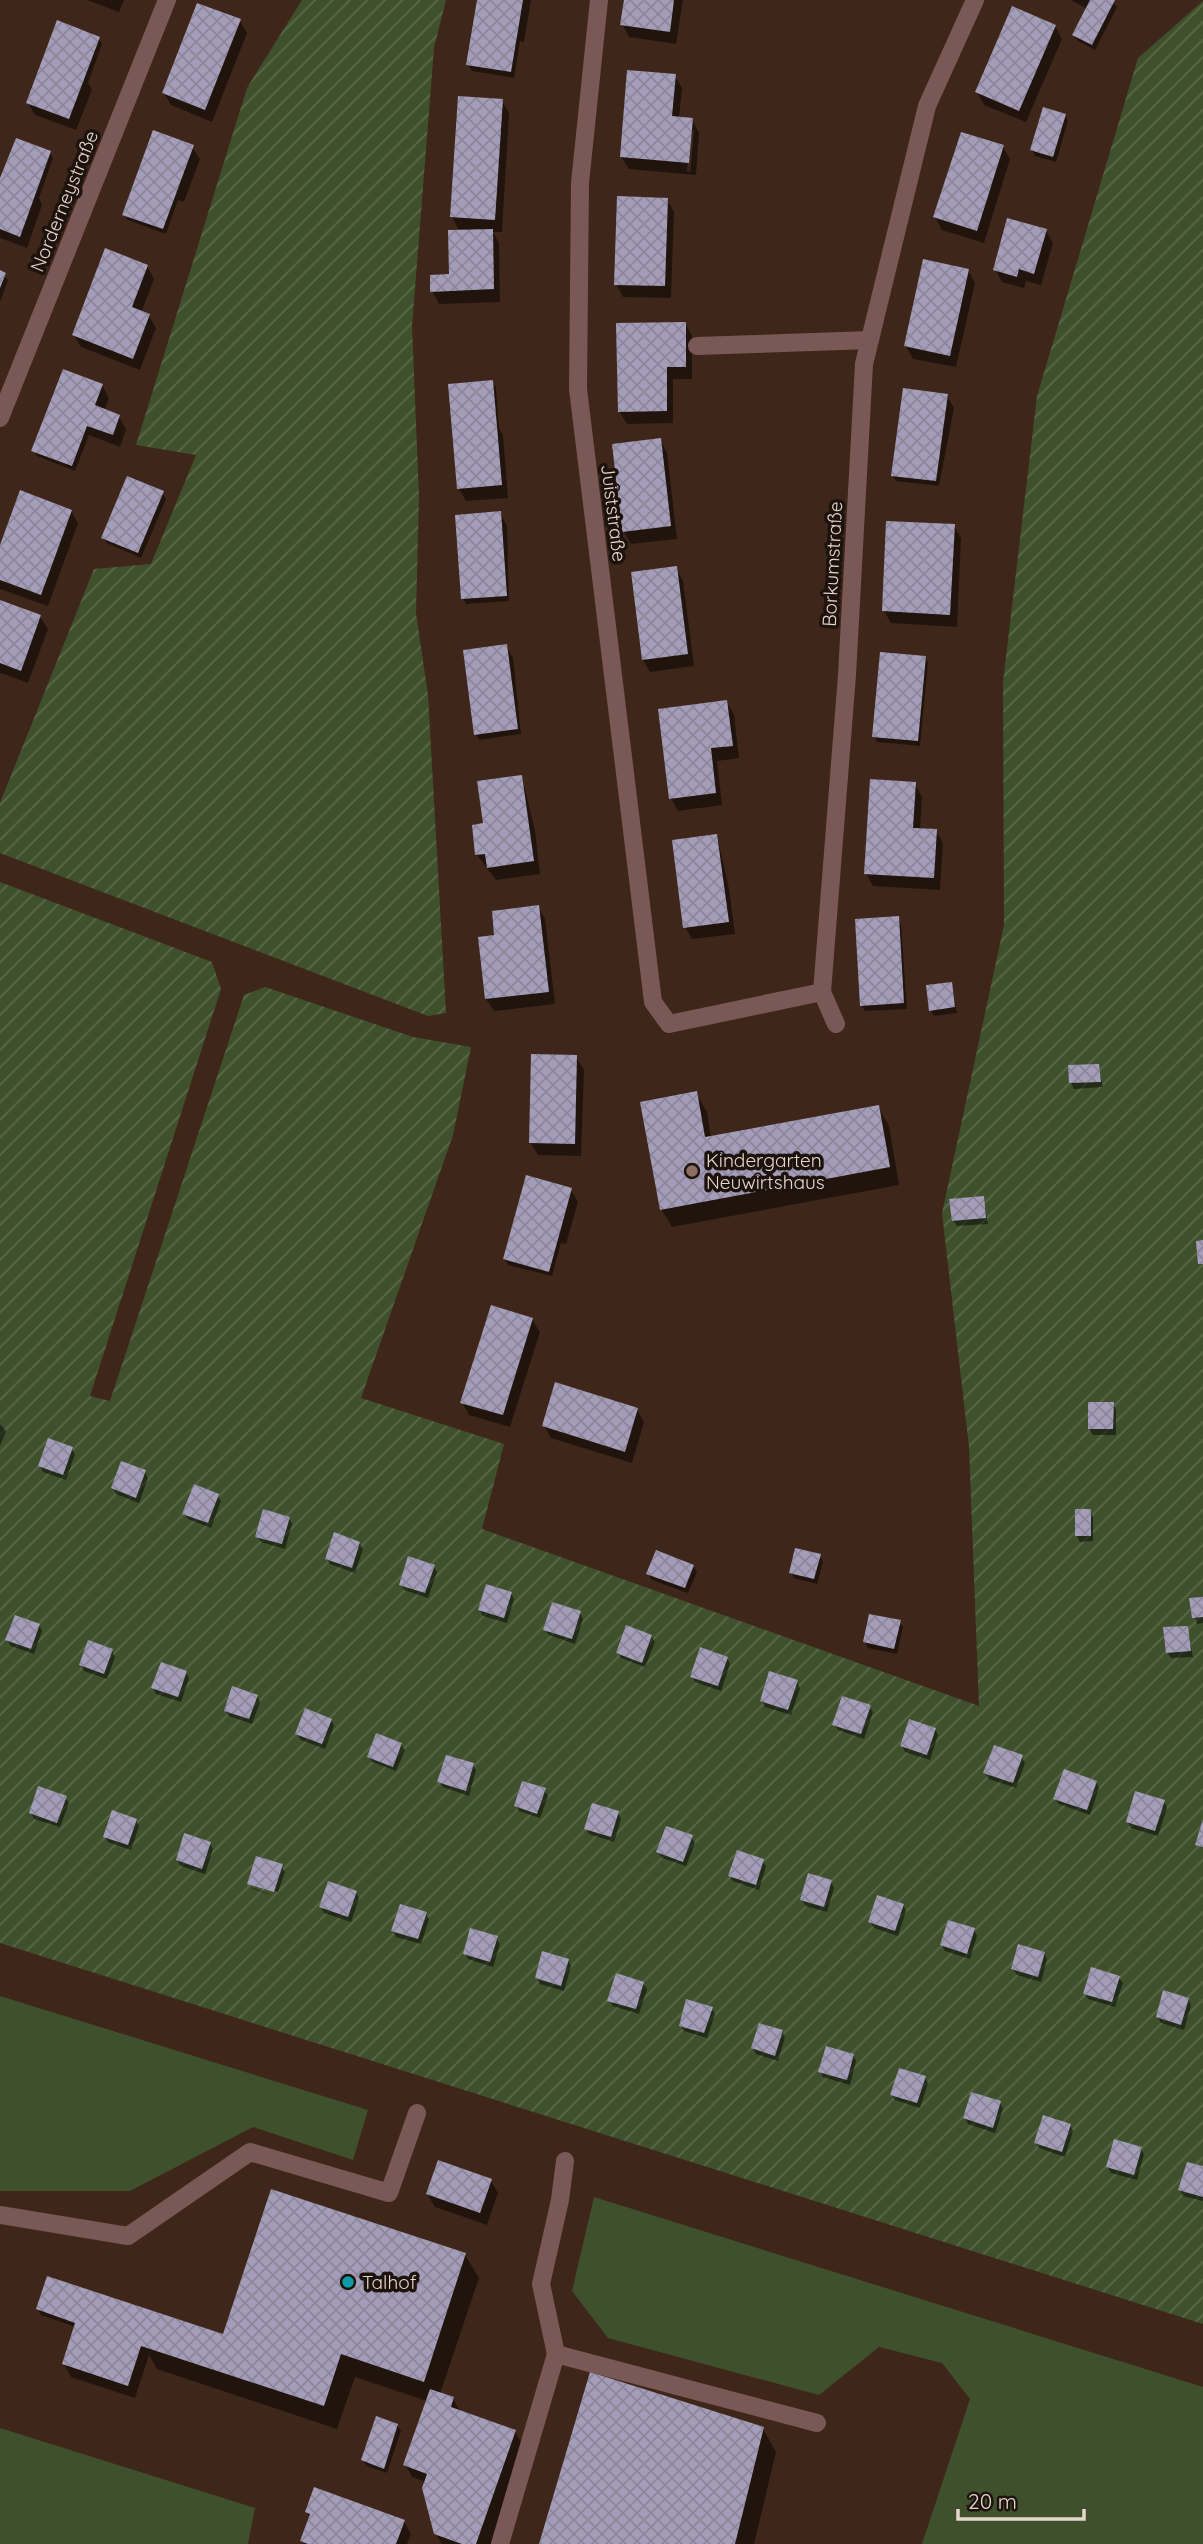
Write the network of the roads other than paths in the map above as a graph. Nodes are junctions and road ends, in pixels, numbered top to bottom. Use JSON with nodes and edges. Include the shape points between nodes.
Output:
{"nodes":[{"id":1,"x":167,"y":0,"type":"edge"},
{"id":2,"x":599,"y":0,"type":"edge"},
{"id":3,"x":975,"y":0,"type":"edge"},
{"id":4,"x":870,"y":340,"type":"junction"},
{"id":5,"x":697,"y":346,"type":"dead end"},
{"id":6,"x":0,"y":418,"type":"edge"},
{"id":7,"x":822,"y":992,"type":"junction"},
{"id":8,"x":836,"y":1024,"type":"dead end"},
{"id":9,"x":417,"y":2113,"type":"dead end"},
{"id":10,"x":565,"y":2161,"type":"dead end"},
{"id":11,"x":0,"y":2215,"type":"edge"},
{"id":12,"x":556,"y":2354,"type":"junction"},
{"id":13,"x":817,"y":2423,"type":"dead end"},
{"id":14,"x":500,"y":2544,"type":"edge"}],
"edges":[{"from":1,"to":6,"type":"street","name":"Norderneystraße"},
{"from":2,"to":7,"type":"street","name":"Juiststraße","via":[[580,183],[578,389],[653,1002],[669,1024]]},
{"from":3,"to":4,"type":"street","name":"Borkumstraße","via":[[927,106]]},
{"from":4,"to":5,"type":"street"},
{"from":4,"to":7,"type":"street","name":"Borkumstraße","via":[[864,364],[847,676]]},
{"from":7,"to":8,"type":"street"},
{"from":9,"to":11,"type":"street","via":[[389,2193],[250,2152],[128,2236]]},
{"from":10,"to":12,"type":"street","via":[[541,2284]]},
{"from":12,"to":13,"type":"street"},
{"from":12,"to":14,"type":"street"}]}
